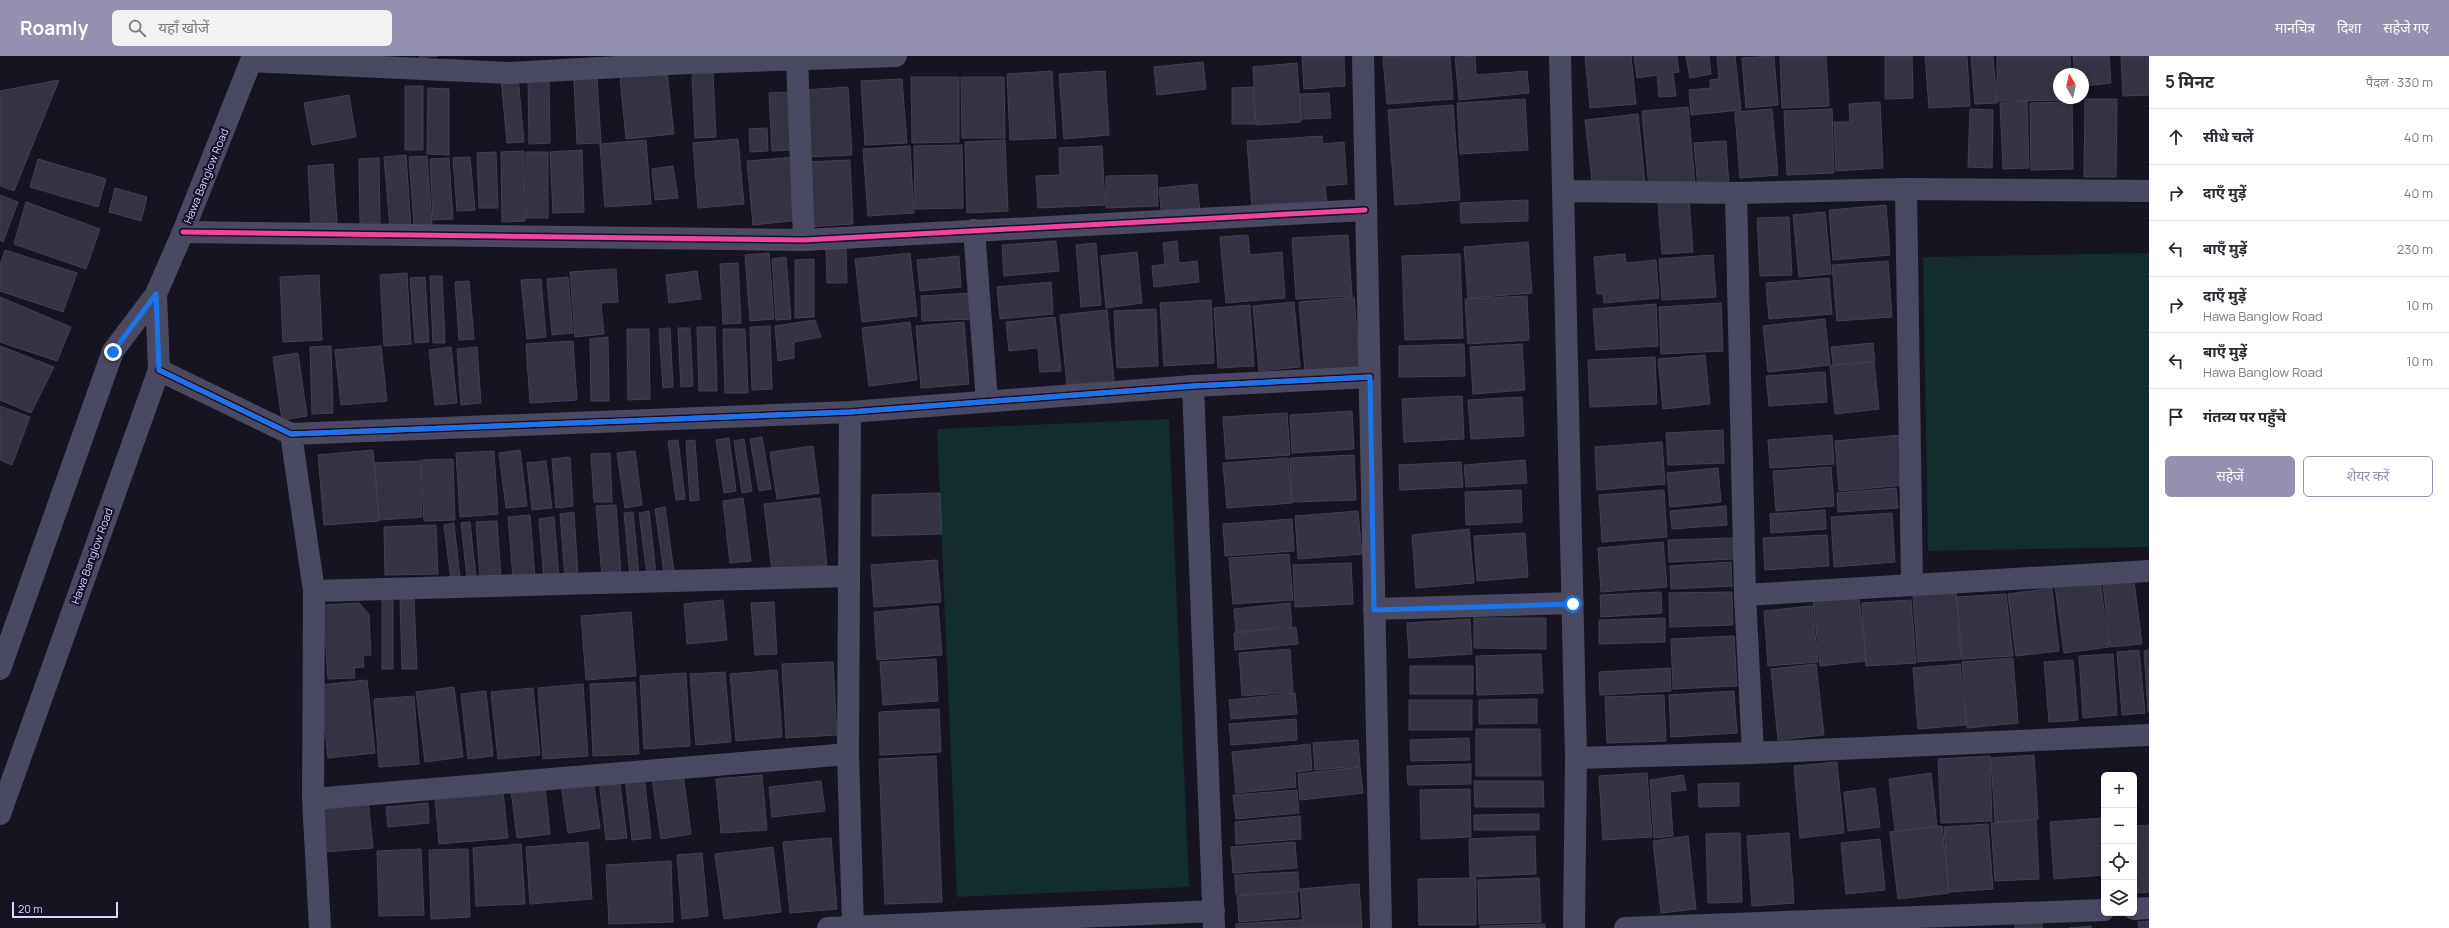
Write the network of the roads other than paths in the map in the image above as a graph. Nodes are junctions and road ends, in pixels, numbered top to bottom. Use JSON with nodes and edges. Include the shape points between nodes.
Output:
{"nodes":[{"id":1,"x":896,"y":56,"type":"edge"},
{"id":2,"x":1362,"y":56,"type":"edge"},
{"id":3,"x":1560,"y":56,"type":"edge"},
{"id":4,"x":252,"y":58,"type":"edge"},
{"id":5,"x":690,"y":60,"type":"edge"},
{"id":6,"x":797,"y":60,"type":"junction"},
{"id":7,"x":513,"y":64,"type":"edge"},
{"id":8,"x":1906,"y":189,"type":"junction"},
{"id":9,"x":1563,"y":191,"type":"junction"},
{"id":10,"x":2149,"y":191,"type":"edge"},
{"id":11,"x":1736,"y":193,"type":"junction"},
{"id":12,"x":1365,"y":210,"type":"junction"},
{"id":13,"x":974,"y":230,"type":"junction"},
{"id":14,"x":183,"y":232,"type":"junction"},
{"id":15,"x":804,"y":240,"type":"junction"},
{"id":16,"x":156,"y":294,"type":"junction"},
{"id":17,"x":159,"y":370,"type":"junction"},
{"id":18,"x":1370,"y":377,"type":"junction"},
{"id":19,"x":1194,"y":386,"type":"junction"},
{"id":20,"x":987,"y":401,"type":"junction"},
{"id":21,"x":850,"y":412,"type":"junction"},
{"id":22,"x":291,"y":434,"type":"junction"},
{"id":23,"x":2149,"y":571,"type":"edge"},
{"id":24,"x":849,"y":576,"type":"junction"},
{"id":25,"x":1912,"y":585,"type":"junction"},
{"id":26,"x":314,"y":591,"type":"junction"},
{"id":27,"x":1745,"y":595,"type":"junction"},
{"id":28,"x":1573,"y":604,"type":"junction"},
{"id":29,"x":1374,"y":610,"type":"junction"},
{"id":30,"x":0,"y":669,"type":"edge"},
{"id":31,"x":2149,"y":735,"type":"edge"},
{"id":32,"x":1753,"y":753,"type":"junction"},
{"id":33,"x":848,"y":754,"type":"junction"},
{"id":34,"x":1576,"y":758,"type":"junction"},
{"id":35,"x":313,"y":799,"type":"junction"},
{"id":36,"x":0,"y":814,"type":"edge"},
{"id":37,"x":2137,"y":908,"type":"edge"},
{"id":38,"x":2149,"y":908,"type":"edge"},
{"id":39,"x":2101,"y":910,"type":"edge"},
{"id":40,"x":1214,"y":920,"type":"edge"},
{"id":41,"x":853,"y":927,"type":"junction"},
{"id":42,"x":320,"y":928,"type":"edge"},
{"id":43,"x":828,"y":928,"type":"edge"},
{"id":44,"x":1380,"y":928,"type":"edge"},
{"id":45,"x":1574,"y":928,"type":"edge"},
{"id":46,"x":1625,"y":928,"type":"edge"}],
"edges":[{"from":1,"to":6,"type":"street"},
{"from":2,"to":12,"type":"street"},
{"from":3,"to":9,"type":"street"},
{"from":4,"to":7,"type":"street"},
{"from":4,"to":14,"type":"street","name":"Hawa Banglow Road"},
{"from":5,"to":6,"type":"street"},
{"from":5,"to":7,"type":"street"},
{"from":6,"to":15,"type":"street"},
{"from":8,"to":10,"type":"street"},
{"from":8,"to":11,"type":"street"},
{"from":8,"to":25,"type":"street"},
{"from":9,"to":11,"type":"street"},
{"from":9,"to":28,"type":"street"},
{"from":11,"to":27,"type":"street"},
{"from":12,"to":13,"type":"street"},
{"from":12,"to":18,"type":"street"},
{"from":13,"to":15,"type":"street"},
{"from":13,"to":20,"type":"street"},
{"from":14,"to":15,"type":"street"},
{"from":14,"to":16,"type":"street","name":"Hawa Banglow Road"},
{"from":16,"to":17,"type":"street","name":"Hawa Banglow Road"},
{"from":16,"to":30,"type":"street","name":"Hawa Banglow Road","via":[[113,352]]},
{"from":17,"to":22,"type":"street"},
{"from":17,"to":36,"type":"street","name":"Hawa Banglow Road"},
{"from":18,"to":19,"type":"street"},
{"from":18,"to":29,"type":"street"},
{"from":19,"to":20,"type":"street"},
{"from":19,"to":40,"type":"street"},
{"from":20,"to":21,"type":"street"},
{"from":21,"to":22,"type":"street"},
{"from":21,"to":24,"type":"street"},
{"from":22,"to":26,"type":"street"},
{"from":23,"to":25,"type":"street"},
{"from":24,"to":26,"type":"street"},
{"from":24,"to":33,"type":"street"},
{"from":25,"to":27,"type":"street"},
{"from":26,"to":35,"type":"street"},
{"from":27,"to":32,"type":"street"},
{"from":28,"to":29,"type":"street"},
{"from":28,"to":34,"type":"street"},
{"from":29,"to":44,"type":"street"},
{"from":31,"to":32,"type":"street"},
{"from":32,"to":34,"type":"street"},
{"from":33,"to":35,"type":"street"},
{"from":33,"to":41,"type":"street"},
{"from":34,"to":45,"type":"street"},
{"from":35,"to":42,"type":"street"},
{"from":37,"to":38,"type":"street"},
{"from":39,"to":46,"type":"street"},
{"from":40,"to":41,"type":"street"},
{"from":41,"to":43,"type":"street"}]}
